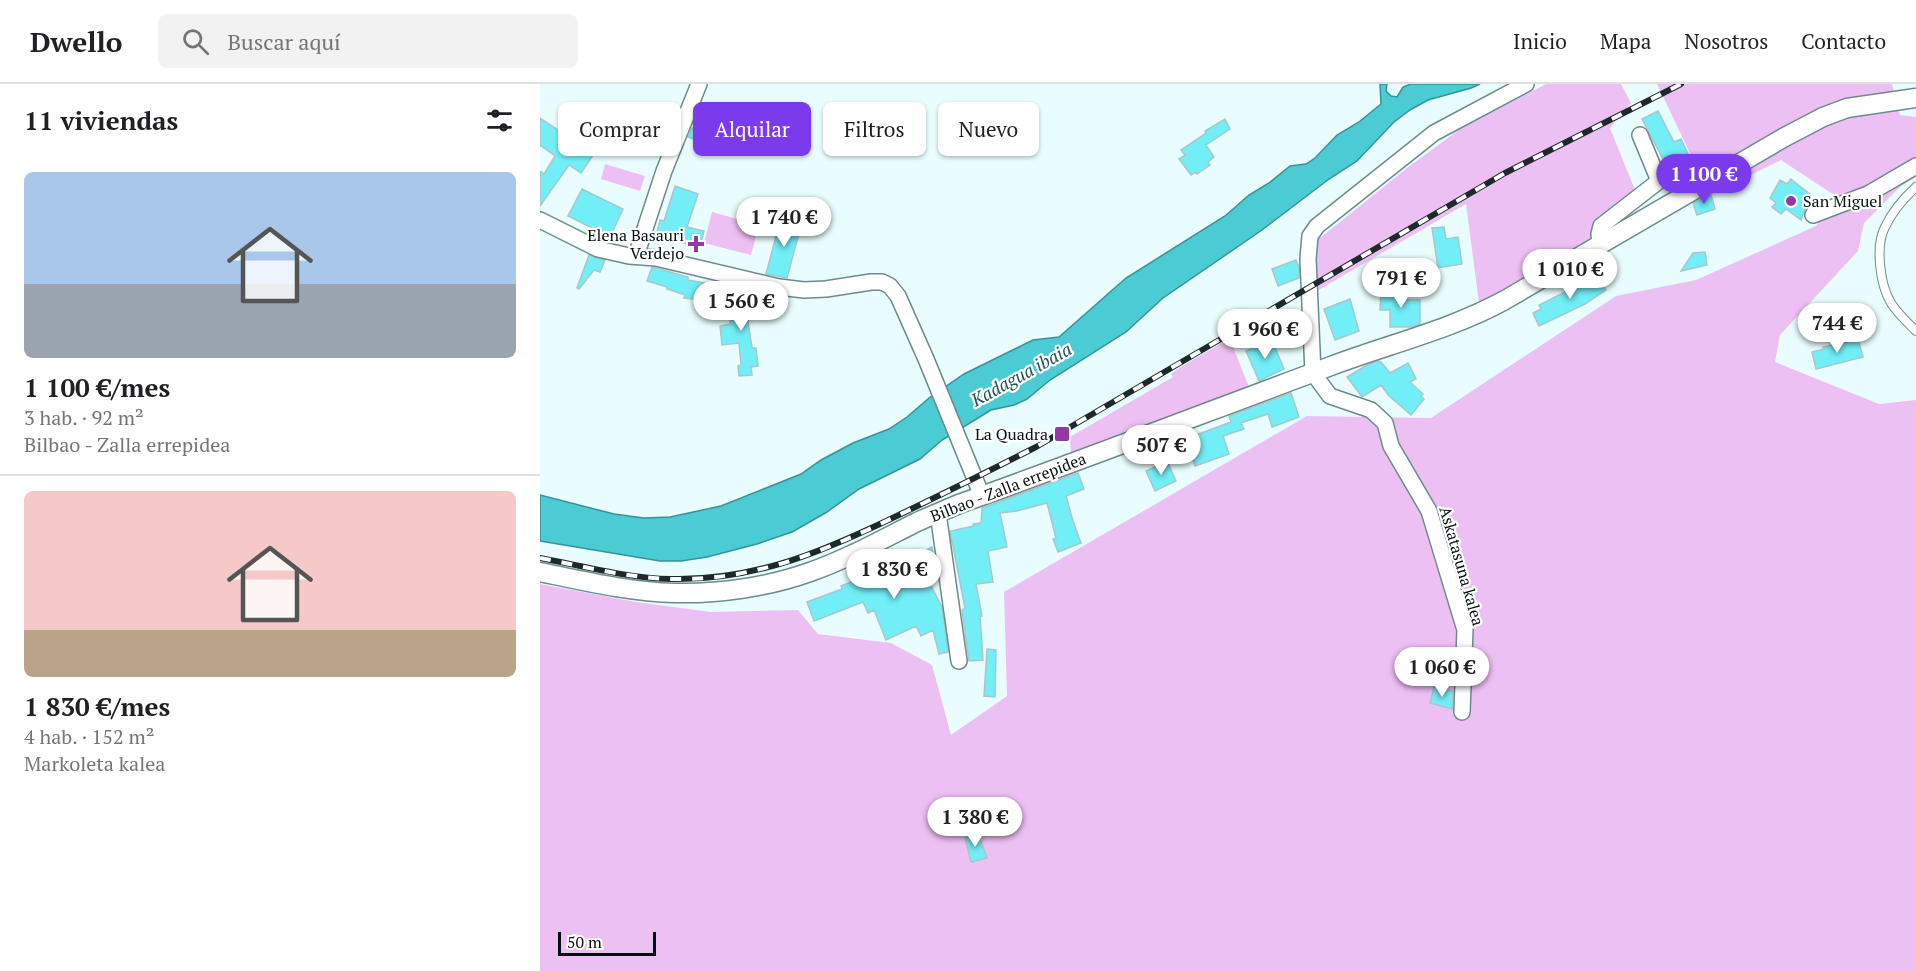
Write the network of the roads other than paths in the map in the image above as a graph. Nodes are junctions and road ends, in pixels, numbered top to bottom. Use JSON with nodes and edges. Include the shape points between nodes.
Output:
{"nodes":[{"id":1,"x":699,"y":84,"type":"edge"},
{"id":2,"x":1526,"y":84,"type":"edge"},
{"id":3,"x":1916,"y":98,"type":"edge"},
{"id":4,"x":1640,"y":135,"type":"dead end"},
{"id":5,"x":1916,"y":166,"type":"edge"},
{"id":6,"x":1916,"y":187,"type":"edge"},
{"id":7,"x":1813,"y":215,"type":"dead end"},
{"id":8,"x":540,"y":220,"type":"edge"},
{"id":9,"x":1600,"y":245,"type":"junction"},
{"id":10,"x":636,"y":256,"type":"junction"},
{"id":11,"x":1916,"y":331,"type":"edge"},
{"id":12,"x":1313,"y":373,"type":"junction"},
{"id":13,"x":982,"y":496,"type":"junction"},
{"id":14,"x":939,"y":513,"type":"junction"},
{"id":15,"x":540,"y":572,"type":"edge"},
{"id":16,"x":959,"y":661,"type":"dead end"},
{"id":17,"x":1462,"y":712,"type":"dead end"}],
"edges":[{"from":1,"to":10,"type":"street"},
{"from":2,"to":12,"type":"street","via":[[1434,133],[1317,226],[1310,236],[1308,259]]},
{"from":3,"to":9,"type":"street","name":"Bilbao - Zalla errepidea","via":[[1847,108],[1823,117]]},
{"from":4,"to":9,"type":"street","via":[[1659,181],[1601,226]]},
{"from":5,"to":7,"type":"street","via":[[1868,194]]},
{"from":6,"to":11,"type":"lane","via":[[1884,228],[1879,255],[1890,301]]},
{"from":8,"to":10,"type":"street","via":[[598,249]]},
{"from":9,"to":12,"type":"street","name":"Bilbao - Zalla errepidea","via":[[1471,317]]},
{"from":10,"to":13,"type":"street","via":[[804,291],[882,282],[890,286],[926,359]]},
{"from":12,"to":13,"type":"street","name":"Bilbao - Zalla errepidea"},
{"from":12,"to":17,"type":"street","name":"Askatasuna kalea","via":[[1330,396],[1371,410],[1385,423],[1391,446],[1429,511],[1465,630]]},
{"from":13,"to":14,"type":"street","name":"Bilbao - Zalla errepidea"},
{"from":14,"to":15,"type":"street","name":"Bilbao - Zalla errepidea","via":[[837,562],[777,582],[742,588],[665,592]]},
{"from":14,"to":16,"type":"street"}]}
